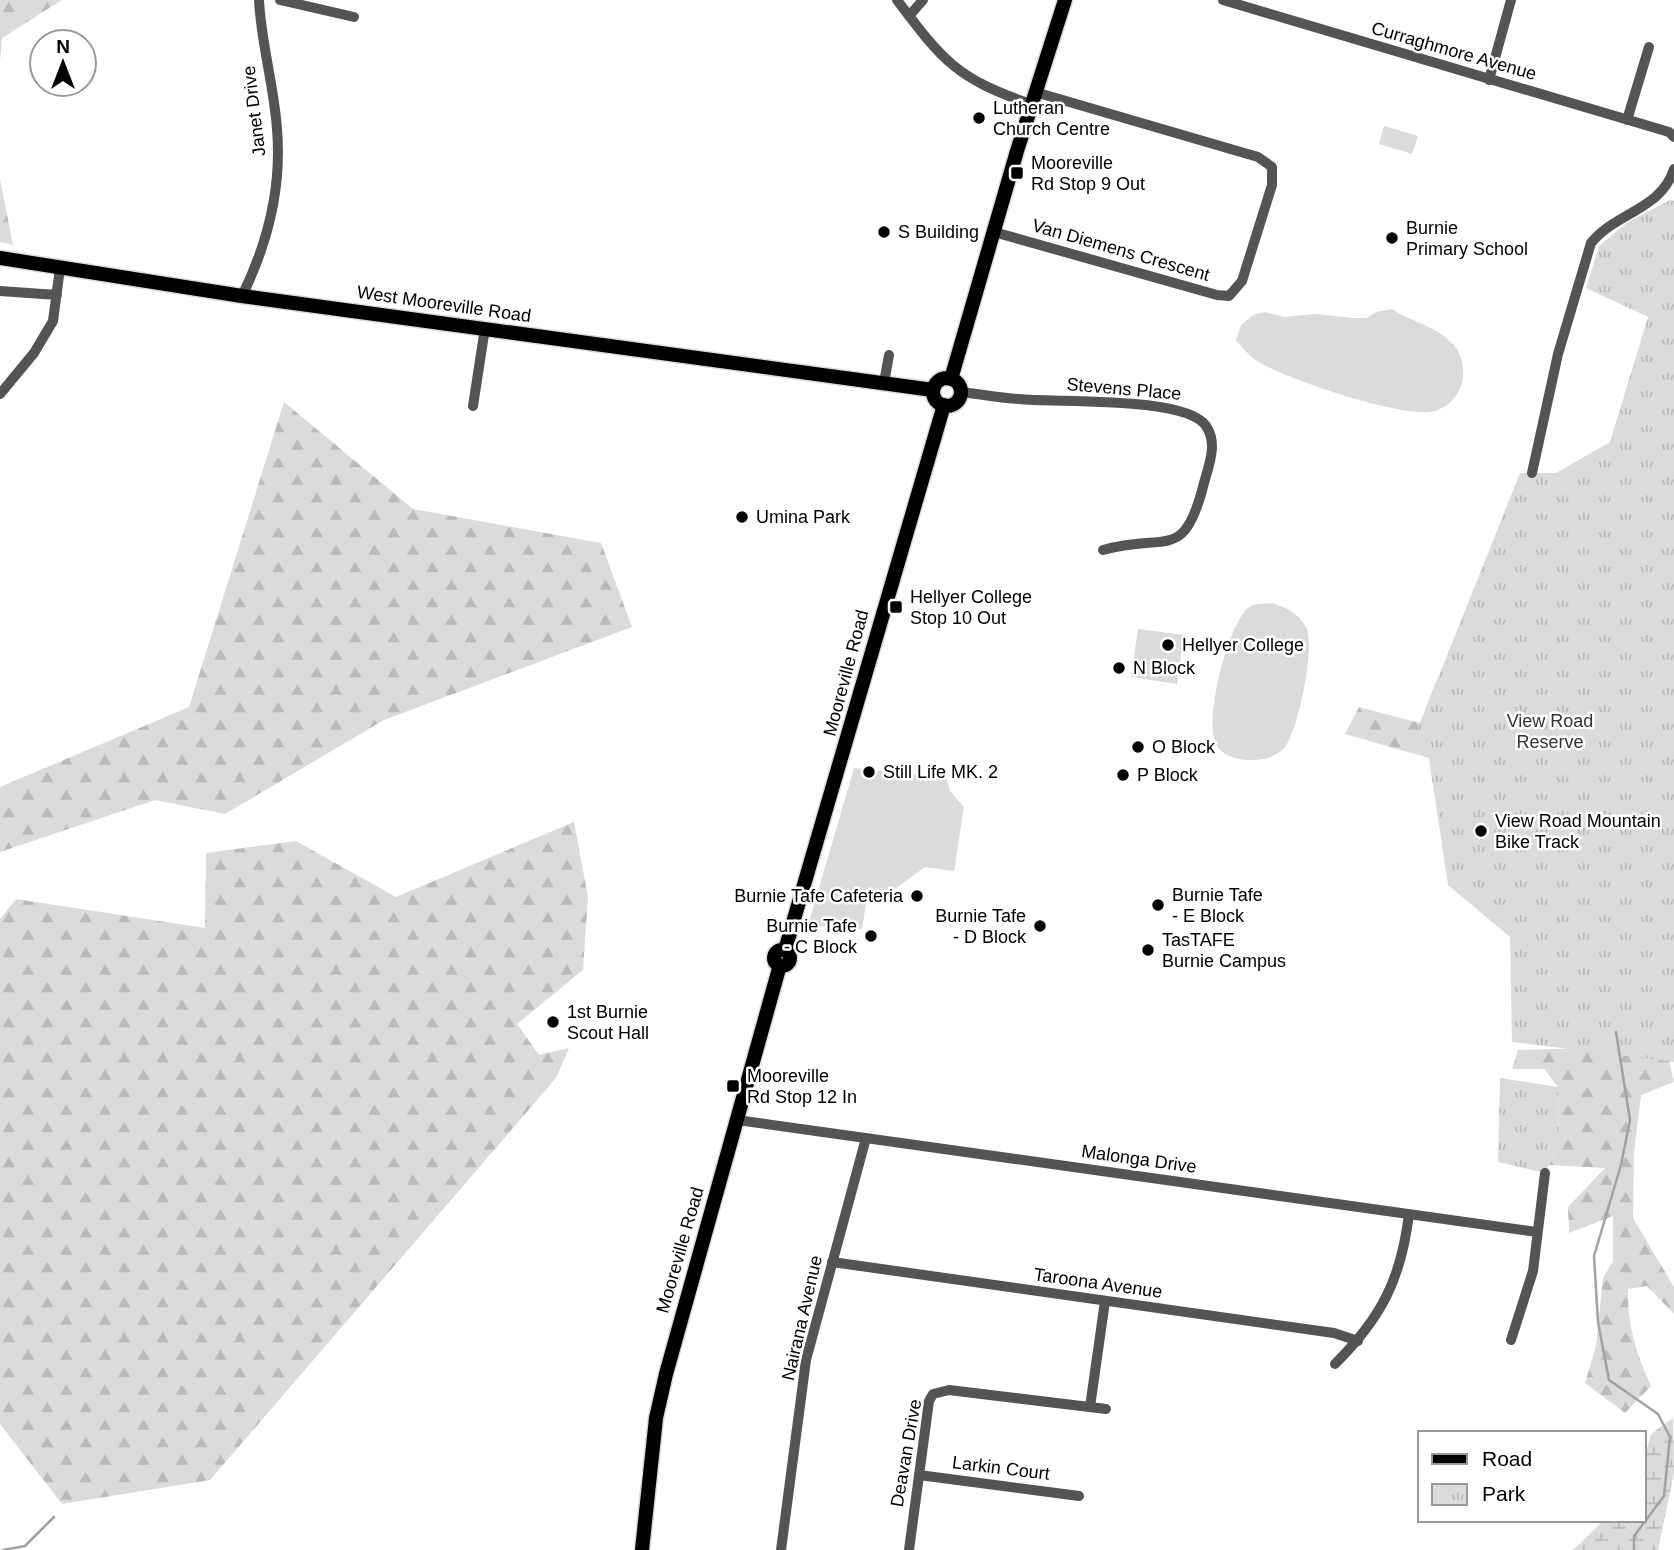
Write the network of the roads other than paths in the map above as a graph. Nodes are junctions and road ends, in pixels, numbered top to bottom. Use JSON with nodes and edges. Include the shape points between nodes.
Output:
{"nodes":[{"id":1,"x":259,"y":0,"type":"edge"},
{"id":2,"x":280,"y":0,"type":"edge"},
{"id":3,"x":897,"y":0,"type":"edge"},
{"id":4,"x":923,"y":0,"type":"edge"},
{"id":5,"x":1065,"y":0,"type":"edge"},
{"id":6,"x":1223,"y":0,"type":"edge"},
{"id":7,"x":1511,"y":0,"type":"edge"},
{"id":8,"x":909,"y":16,"type":"junction"},
{"id":9,"x":354,"y":17,"type":"dead end"},
{"id":10,"x":1649,"y":47,"type":"dead end"},
{"id":11,"x":1489,"y":80,"type":"junction"},
{"id":12,"x":1033,"y":98,"type":"junction"},
{"id":13,"x":1627,"y":120,"type":"junction"},
{"id":14,"x":1674,"y":138,"type":"edge"},
{"id":15,"x":1674,"y":169,"type":"edge"},
{"id":16,"x":994,"y":232,"type":"junction"},
{"id":17,"x":0,"y":258,"type":"edge"},
{"id":18,"x":60,"y":268,"type":"junction"},
{"id":19,"x":0,"y":291,"type":"edge"},
{"id":20,"x":57,"y":295,"type":"junction"},
{"id":21,"x":242,"y":296,"type":"junction"},
{"id":22,"x":485,"y":328,"type":"junction"},
{"id":23,"x":889,"y":355,"type":"dead end"},
{"id":24,"x":951,"y":379,"type":"junction"},
{"id":25,"x":884,"y":383,"type":"junction"},
{"id":26,"x":933,"y":390,"type":"junction"},
{"id":27,"x":961,"y":392,"type":"junction"},
{"id":28,"x":0,"y":394,"type":"edge"},
{"id":29,"x":944,"y":405,"type":"junction"},
{"id":30,"x":473,"y":407,"type":"dead end"},
{"id":31,"x":1532,"y":473,"type":"dead end"},
{"id":32,"x":1103,"y":550,"type":"dead end"},
{"id":33,"x":737,"y":1120,"type":"junction"},
{"id":34,"x":866,"y":1138,"type":"junction"},
{"id":35,"x":1545,"y":1173,"type":"dead end"},
{"id":36,"x":1409,"y":1214,"type":"junction"},
{"id":37,"x":1537,"y":1232,"type":"junction"},
{"id":38,"x":832,"y":1262,"type":"junction"},
{"id":39,"x":1105,"y":1301,"type":"junction"},
{"id":40,"x":1511,"y":1340,"type":"dead end"},
{"id":41,"x":1358,"y":1341,"type":"junction"},
{"id":42,"x":1335,"y":1364,"type":"dead end"},
{"id":43,"x":1090,"y":1407,"type":"junction"},
{"id":44,"x":1106,"y":1409,"type":"dead end"},
{"id":45,"x":919,"y":1475,"type":"junction"},
{"id":46,"x":1079,"y":1496,"type":"dead end"},
{"id":47,"x":642,"y":1550,"type":"edge"},
{"id":48,"x":781,"y":1550,"type":"edge"},
{"id":49,"x":909,"y":1550,"type":"edge"}],
"edges":[{"from":1,"to":21,"type":"street","name":"Janet Drive","via":[[278,162],[262,256]]},
{"from":2,"to":9,"type":"street"},
{"from":3,"to":8,"type":"street"},
{"from":4,"to":8,"type":"street"},
{"from":5,"to":12,"type":"main road"},
{"from":6,"to":11,"type":"street","name":"Curraghmore Avenue"},
{"from":7,"to":11,"type":"street"},
{"from":8,"to":12,"type":"street","via":[[961,74],[995,92]]},
{"from":10,"to":13,"type":"street"},
{"from":11,"to":13,"type":"street","name":"Curraghmore Avenue"},
{"from":12,"to":16,"type":"main road"},
{"from":12,"to":16,"type":"street","name":"Van Diemens Crescent","via":[[1258,157],[1272,167],[1272,185],[1242,281],[1229,296]]},
{"from":13,"to":14,"type":"street","name":"Curraghmore Avenue","via":[[1669,132]]},
{"from":15,"to":31,"type":"street","via":[[1664,192],[1602,229],[1591,243],[1558,354]]},
{"from":16,"to":24,"type":"main road"},
{"from":17,"to":18,"type":"main road","name":"West Mooreville Road"},
{"from":18,"to":20,"type":"street"},
{"from":18,"to":21,"type":"main road","name":"West Mooreville Road"},
{"from":19,"to":20,"type":"street"},
{"from":20,"to":28,"type":"street","via":[[53,320],[34,353]]},
{"from":21,"to":22,"type":"main road","name":"West Mooreville Road"},
{"from":22,"to":25,"type":"main road","name":"West Mooreville Road"},
{"from":22,"to":30,"type":"street"},
{"from":23,"to":25,"type":"street"},
{"from":24,"to":26,"type":"main road","via":[[942,379]]},
{"from":24,"to":27,"type":"main road"},
{"from":25,"to":26,"type":"main road","name":"West Mooreville Road"},
{"from":26,"to":29,"type":"main road"},
{"from":27,"to":29,"type":"main road","via":[[956,402]]},
{"from":27,"to":32,"type":"street","name":"Stevens Place","via":[[1176,410],[1205,424],[1212,442],[1210,458],[1196,516],[1188,530],[1173,540],[1133,542]]},
{"from":29,"to":33,"type":"main road","name":"Mooreville Road","via":[[785,950],[790,960],[780,965]]},
{"from":33,"to":34,"type":"street","name":"Malonga Drive"},
{"from":33,"to":47,"type":"main road","name":"Mooreville Road","via":[[656,1418]]},
{"from":34,"to":36,"type":"street","name":"Malonga Drive"},
{"from":34,"to":38,"type":"street","name":"Nairana Avenue"},
{"from":35,"to":37,"type":"street"},
{"from":36,"to":37,"type":"street","name":"Malonga Drive"},
{"from":36,"to":41,"type":"street","via":[[1395,1278],[1380,1312]]},
{"from":37,"to":40,"type":"street","via":[[1533,1271]]},
{"from":38,"to":39,"type":"street","name":"Taroona Avenue"},
{"from":38,"to":48,"type":"street","name":"Nairana Avenue","via":[[806,1360]]},
{"from":39,"to":41,"type":"street","name":"Taroona Avenue","via":[[1334,1332]]},
{"from":39,"to":43,"type":"street"},
{"from":41,"to":42,"type":"street"},
{"from":43,"to":44,"type":"street","name":"Deavan Drive"},
{"from":43,"to":45,"type":"street","name":"Deavan Drive","via":[[940,1390],[929,1401]]},
{"from":45,"to":46,"type":"street","name":"Larkin Court"},
{"from":45,"to":49,"type":"street","name":"Deavan Drive"}]}
